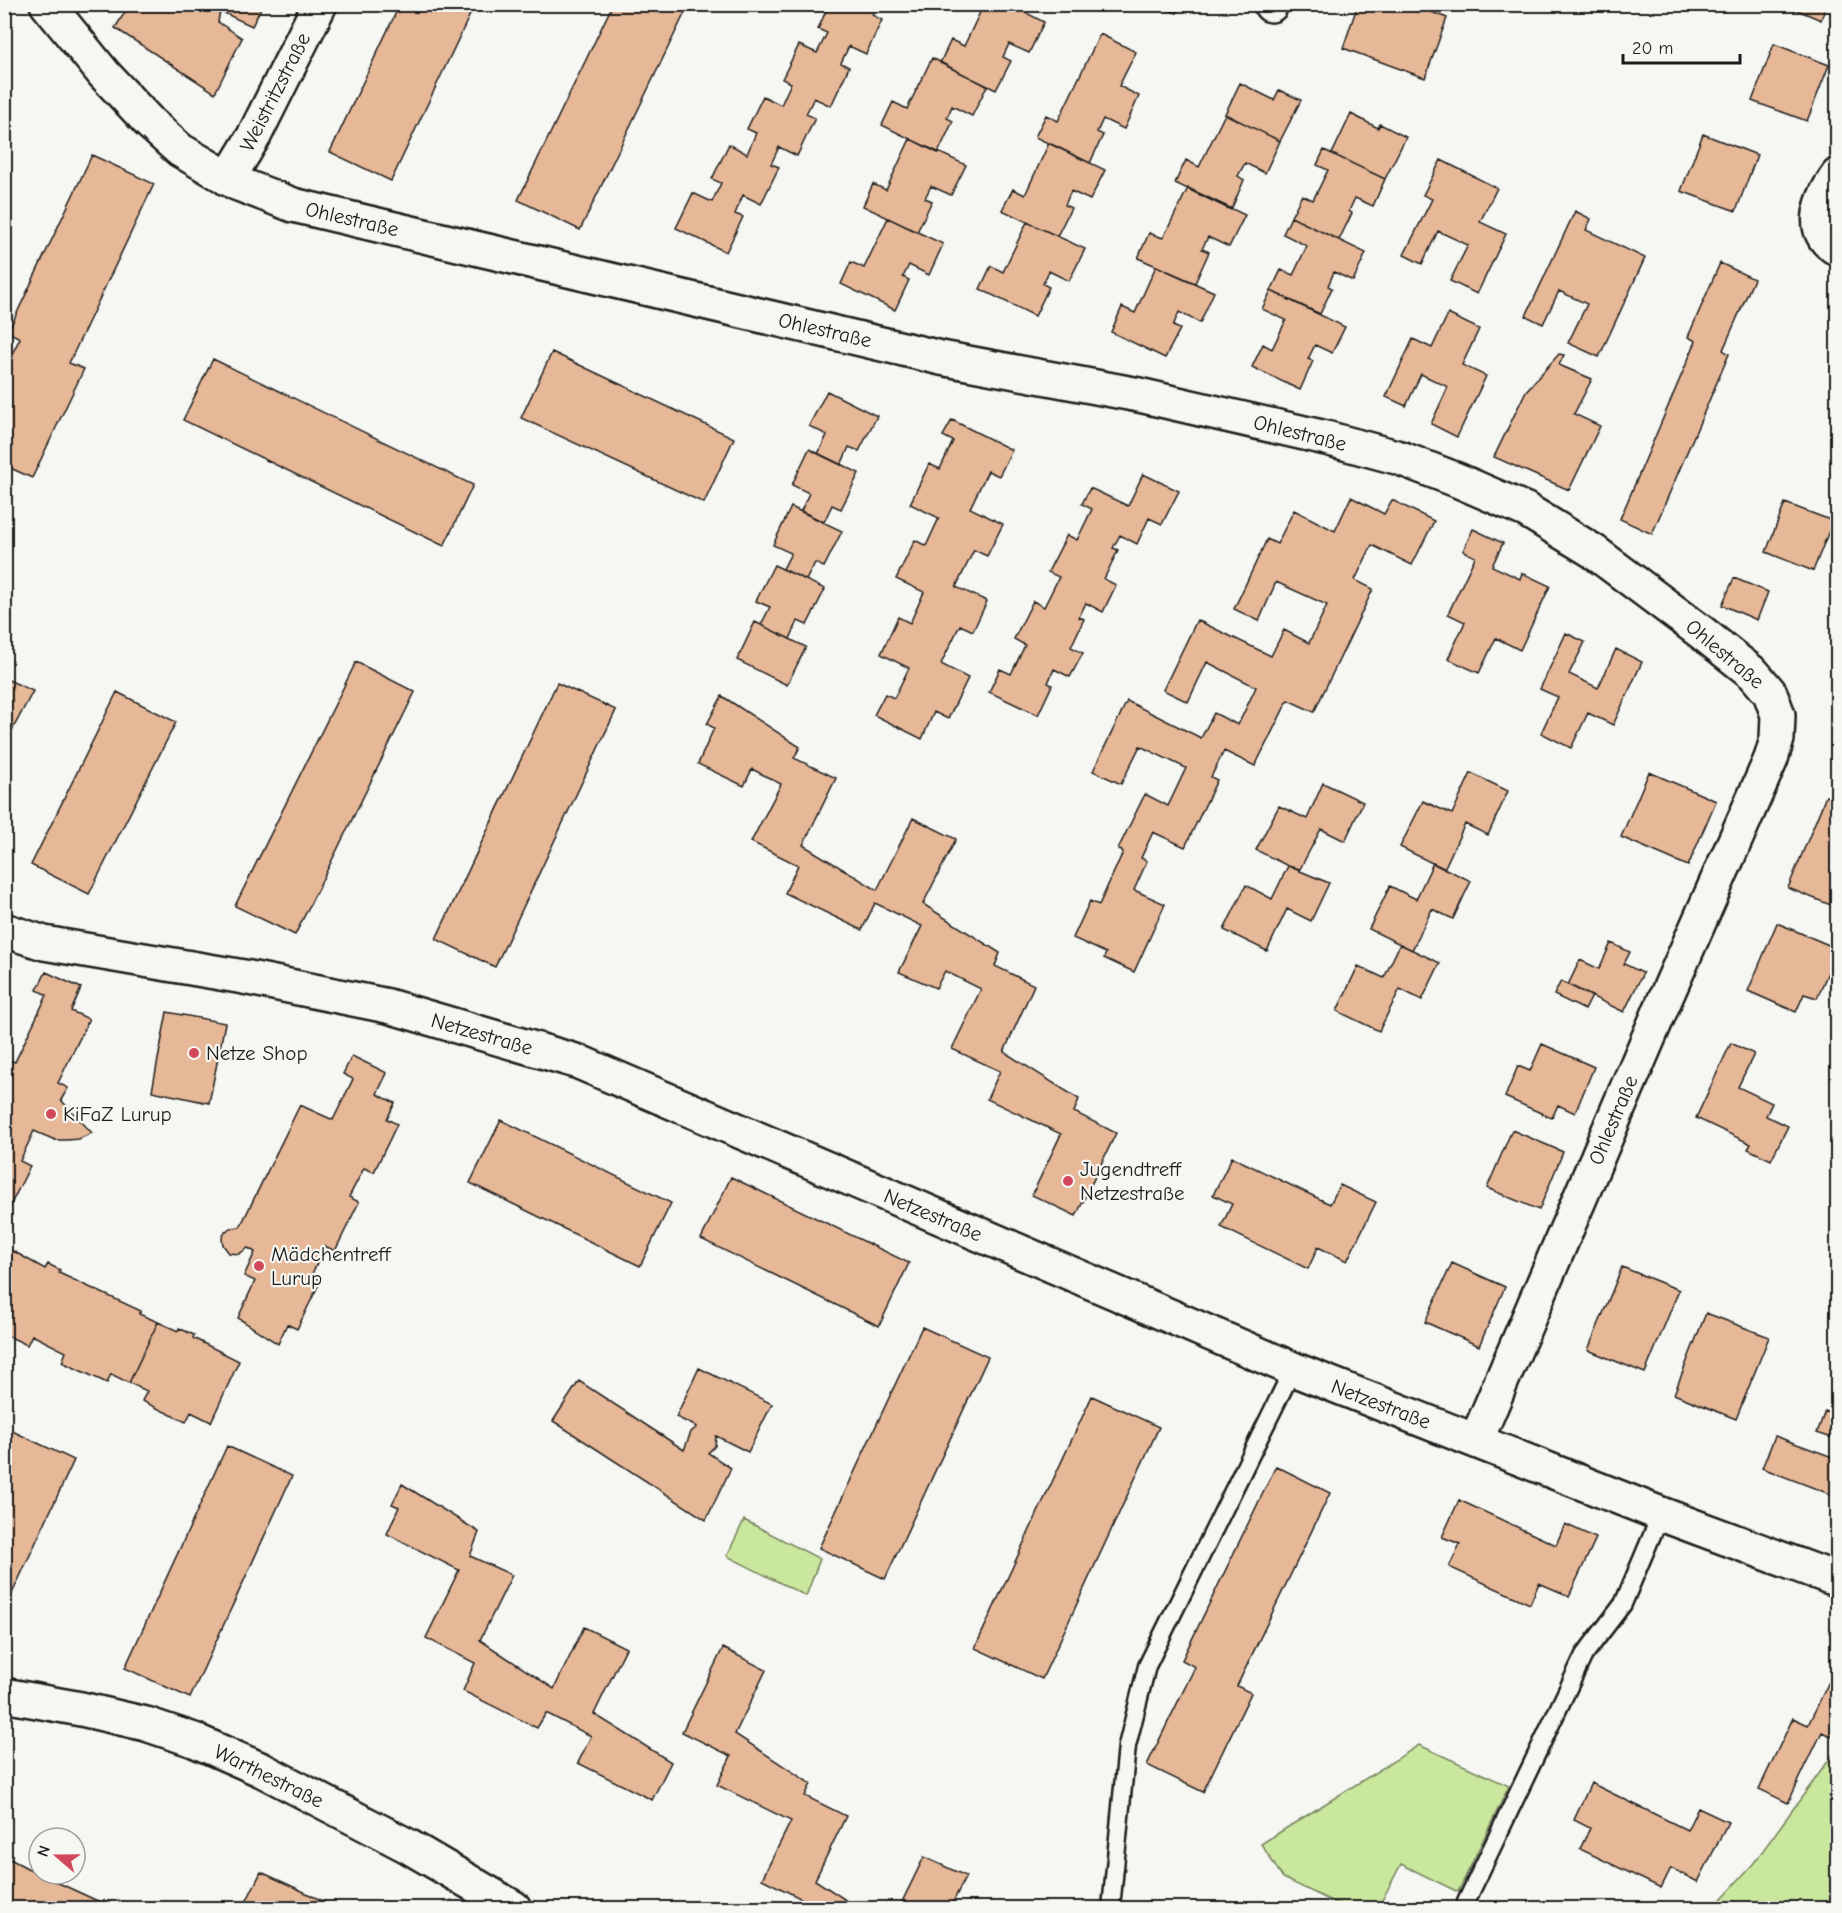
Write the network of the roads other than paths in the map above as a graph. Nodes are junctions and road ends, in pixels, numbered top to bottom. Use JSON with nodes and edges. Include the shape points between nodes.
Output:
{"nodes":[{"id":1,"x":46,"y":4,"type":"edge"},
{"id":2,"x":320,"y":4,"type":"edge"},
{"id":3,"x":1838,"y":175,"type":"edge"},
{"id":4,"x":228,"y":178,"type":"junction"},
{"id":5,"x":1838,"y":249,"type":"edge"},
{"id":6,"x":4,"y":930,"type":"edge"},
{"id":7,"x":1293,"y":1369,"type":"junction"},
{"id":8,"x":1476,"y":1441,"type":"junction"},
{"id":9,"x":1661,"y":1514,"type":"junction"},
{"id":10,"x":1838,"y":1580,"type":"edge"},
{"id":11,"x":4,"y":1695,"type":"edge"},
{"id":12,"x":1466,"y":1902,"type":"dead end"},
{"id":13,"x":514,"y":1908,"type":"edge"},
{"id":14,"x":1111,"y":1908,"type":"edge"}],
"edges":[{"from":1,"to":4,"type":"street","name":"Ohlestraße","via":[[150,123],[180,150]]},
{"from":2,"to":4,"type":"street","name":"Weistritzstraße"},
{"from":3,"to":5,"type":"street","via":[[1820,212],[1820,230],[1830,245]]},
{"from":4,"to":8,"type":"street","name":"Ohlestraße","via":[[293,205],[525,261],[941,358],[1139,394],[1400,458],[1526,510],[1593,551],[1754,674],[1770,693],[1778,715],[1777,739],[1770,759]]},
{"from":6,"to":7,"type":"street","name":"Netzestraße","via":[[56,946],[388,1006],[579,1062]]},
{"from":7,"to":8,"type":"street","name":"Netzestraße"},
{"from":7,"to":14,"type":"lane","via":[[1147,1666],[1127,1746]]},
{"from":8,"to":9,"type":"street","name":"Netzestraße"},
{"from":9,"to":10,"type":"street","name":"Netzestraße"},
{"from":9,"to":12,"type":"lane","via":[[1623,1604],[1584,1655]]},
{"from":11,"to":13,"type":"street","name":"Warthestraße","via":[[81,1709],[194,1740],[262,1770],[408,1846]]}]}
